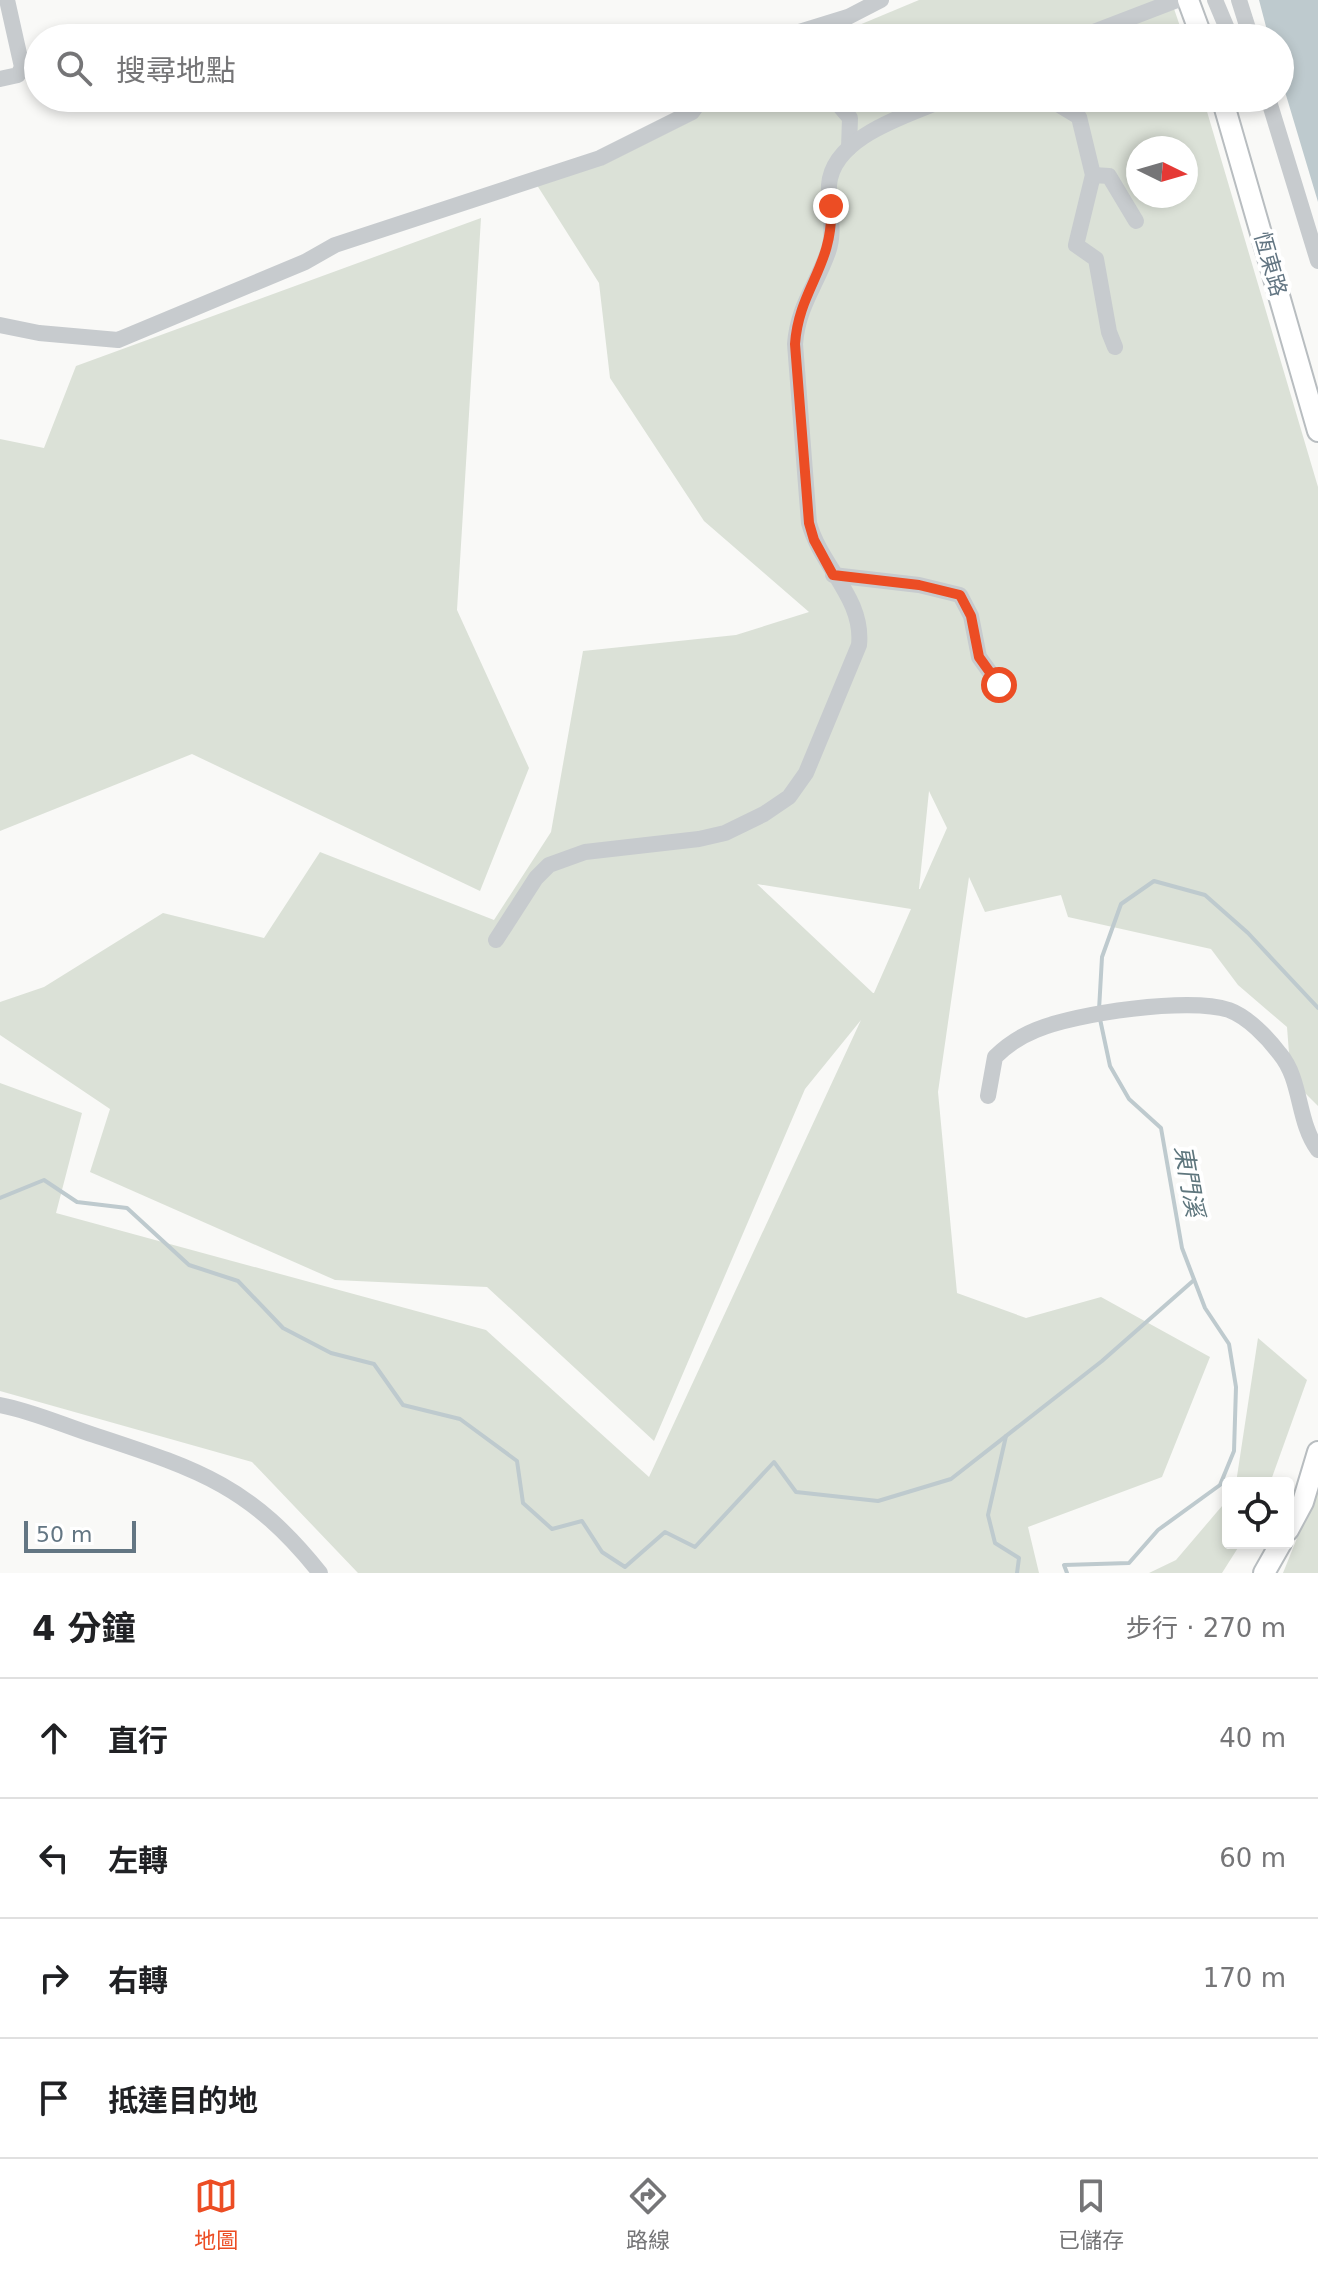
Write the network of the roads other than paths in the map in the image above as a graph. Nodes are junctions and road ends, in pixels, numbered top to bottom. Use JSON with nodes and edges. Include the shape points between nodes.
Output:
{"nodes":[{"id":1,"x":7,"y":0,"type":"edge"},
{"id":2,"x":881,"y":0,"type":"edge"},
{"id":3,"x":1177,"y":0,"type":"edge"},
{"id":4,"x":1188,"y":0,"type":"edge"},
{"id":5,"x":1215,"y":0,"type":"edge"},
{"id":6,"x":1239,"y":0,"type":"edge"},
{"id":7,"x":827,"y":24,"type":"edge"},
{"id":8,"x":1114,"y":24,"type":"edge"},
{"id":9,"x":1197,"y":24,"type":"edge"},
{"id":10,"x":1225,"y":24,"type":"edge"},
{"id":11,"x":1247,"y":24,"type":"edge"},
{"id":12,"x":0,"y":79,"type":"edge"},
{"id":13,"x":692,"y":112,"type":"edge"},
{"id":14,"x":845,"y":112,"type":"edge"},
{"id":15,"x":918,"y":112,"type":"edge"},
{"id":16,"x":1071,"y":112,"type":"edge"},
{"id":17,"x":1226,"y":112,"type":"edge"},
{"id":18,"x":1272,"y":112,"type":"edge"},
{"id":19,"x":849,"y":148,"type":"junction"},
{"id":20,"x":1093,"y":175,"type":"junction"},
{"id":21,"x":1136,"y":221,"type":"dead end"},
{"id":22,"x":1318,"y":261,"type":"edge"},
{"id":23,"x":0,"y":325,"type":"edge"},
{"id":24,"x":1115,"y":347,"type":"dead end"},
{"id":25,"x":1318,"y":431,"type":"edge"},
{"id":26,"x":833,"y":575,"type":"junction"},
{"id":27,"x":999,"y":685,"type":"dead end"},
{"id":28,"x":496,"y":940,"type":"dead end"},
{"id":29,"x":988,"y":1096,"type":"dead end"},
{"id":30,"x":1318,"y":1150,"type":"edge"},
{"id":31,"x":0,"y":1405,"type":"edge"},
{"id":32,"x":1318,"y":1452,"type":"edge"},
{"id":33,"x":1294,"y":1519,"type":"edge"},
{"id":34,"x":1278,"y":1549,"type":"edge"},
{"id":35,"x":320,"y":1573,"type":"edge"},
{"id":36,"x":1264,"y":1573,"type":"edge"}],
"edges":[{"from":1,"to":12,"type":"street","via":[[22,67],[18,75]]},
{"from":2,"to":7,"type":"street"},
{"from":3,"to":8,"type":"street"},
{"from":4,"to":9,"type":"main road"},
{"from":5,"to":10,"type":"street"},
{"from":6,"to":11,"type":"street"},
{"from":13,"to":23,"type":"street","via":[[600,158],[335,245],[118,340]]},
{"from":14,"to":19,"type":"street","via":[[852,134]]},
{"from":15,"to":19,"type":"street"},
{"from":16,"to":20,"type":"street","via":[[1079,117]]},
{"from":17,"to":25,"type":"main road","name":"恆東路"},
{"from":18,"to":22,"type":"street"},
{"from":19,"to":26,"type":"street","via":[[832,169],[830,242],[797,317],[795,344],[809,523]]},
{"from":20,"to":21,"type":"street","via":[[1109,176]]},
{"from":20,"to":24,"type":"street","via":[[1076,245],[1096,259]]},
{"from":26,"to":27,"type":"street","via":[[960,595],[971,616],[979,657]]},
{"from":26,"to":28,"type":"street","via":[[856,609],[859,645],[806,773],[789,797],[725,833],[585,852],[549,865]]},
{"from":29,"to":30,"type":"street","via":[[995,1057],[1037,1030],[1137,1009],[1204,1004],[1233,1011],[1283,1057],[1307,1135]]},
{"from":31,"to":35,"type":"street","via":[[208,1476],[254,1503],[289,1534]]},
{"from":32,"to":33,"type":"main road"},
{"from":34,"to":36,"type":"main road"}]}
